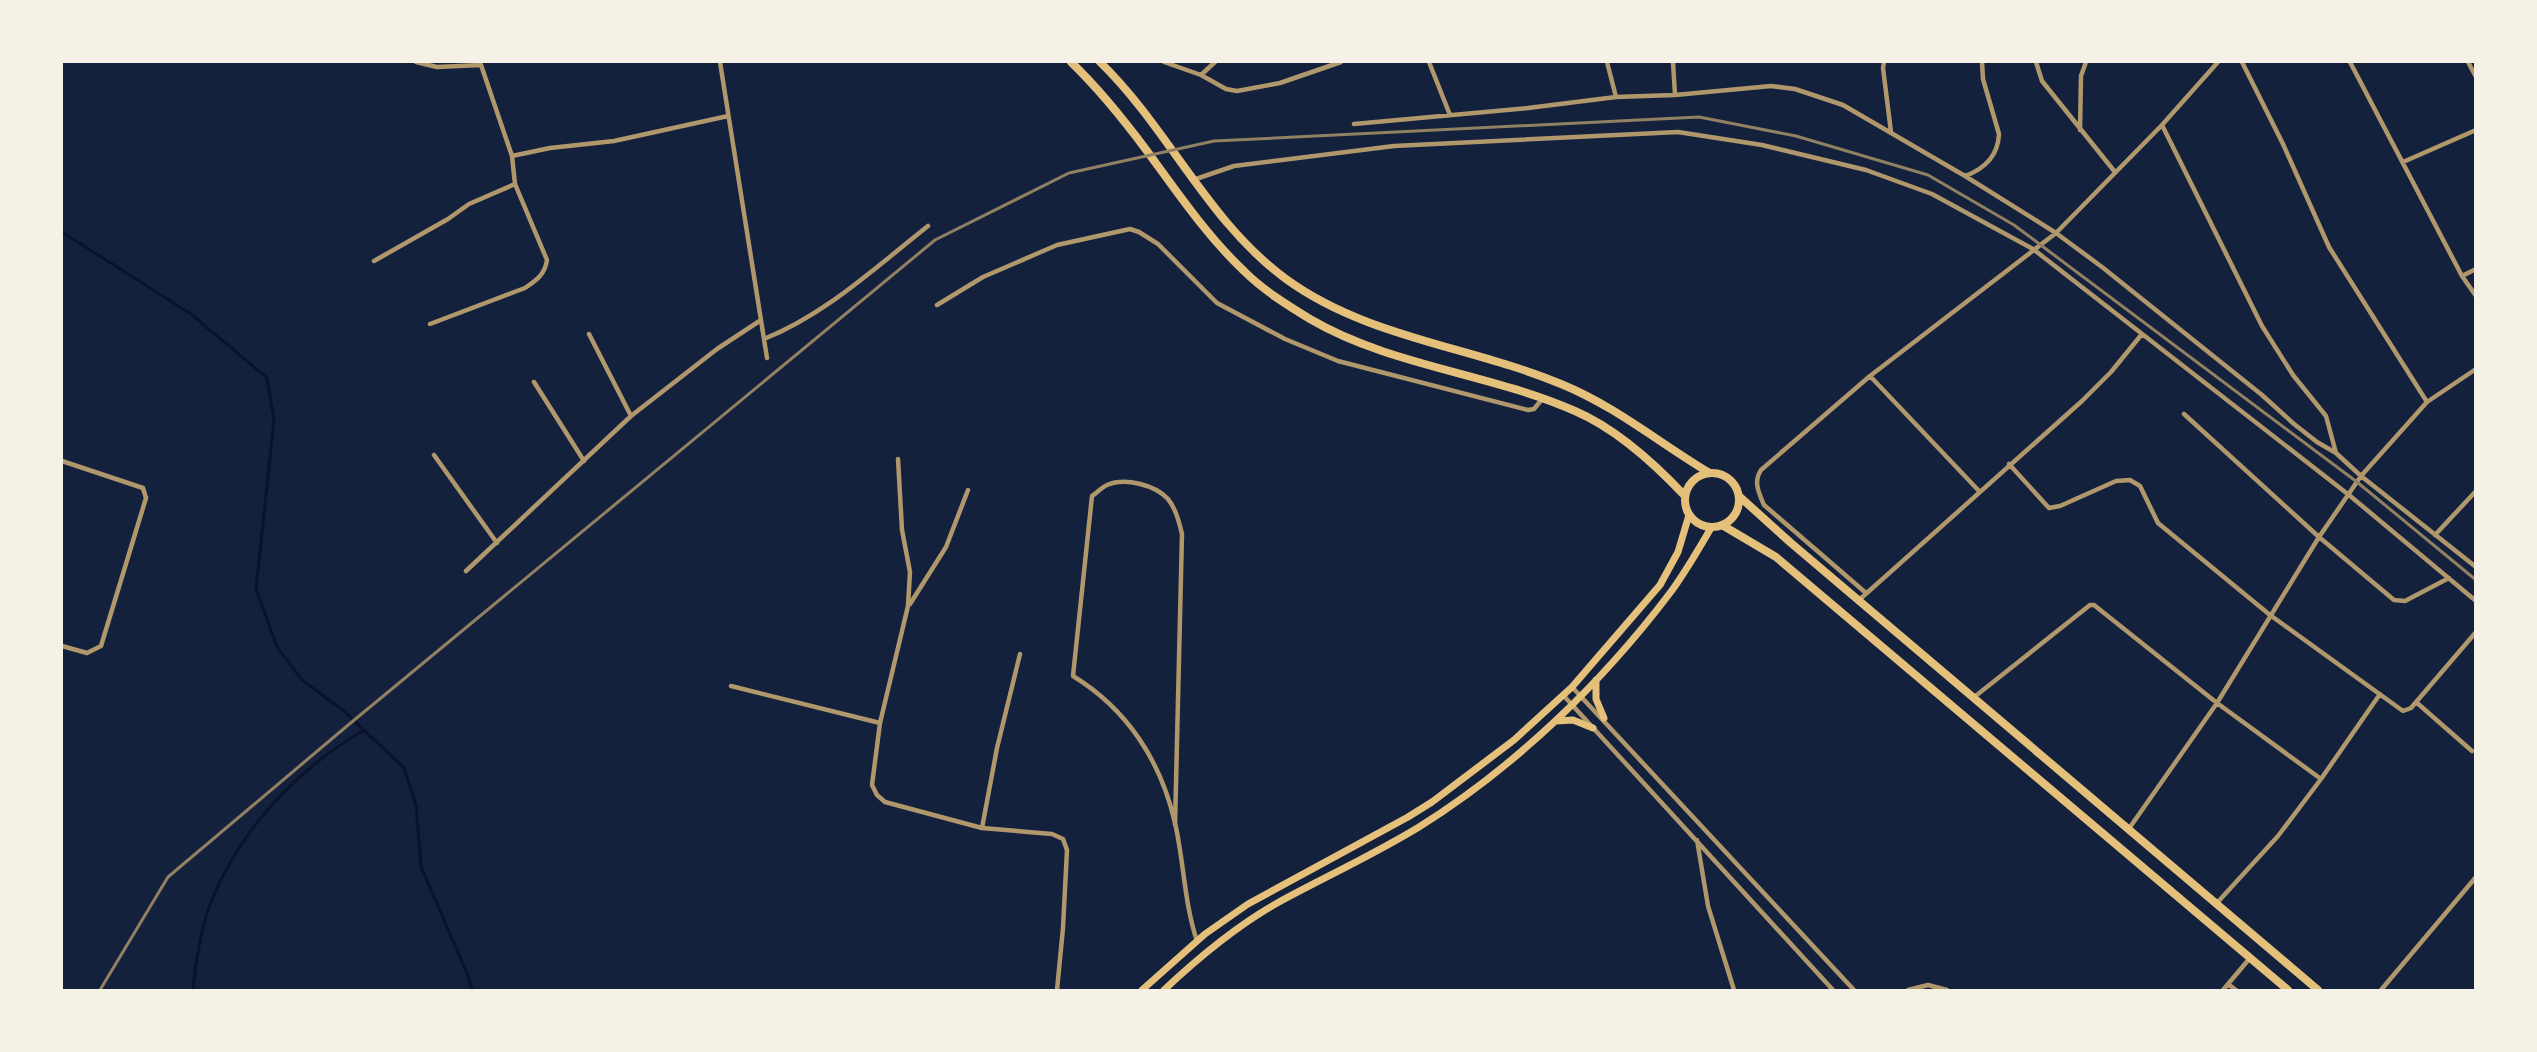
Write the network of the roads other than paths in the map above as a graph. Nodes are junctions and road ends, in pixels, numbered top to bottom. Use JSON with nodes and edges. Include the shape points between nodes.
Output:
{"nodes":[{"id":1,"x":416,"y":62,"type":"edge"},
{"id":2,"x":720,"y":62,"type":"edge"},
{"id":3,"x":1071,"y":62,"type":"edge"},
{"id":4,"x":1100,"y":62,"type":"edge"},
{"id":5,"x":1164,"y":62,"type":"edge"},
{"id":6,"x":1215,"y":62,"type":"edge"},
{"id":7,"x":1341,"y":62,"type":"edge"},
{"id":8,"x":1429,"y":62,"type":"edge"},
{"id":9,"x":1607,"y":62,"type":"edge"},
{"id":10,"x":1673,"y":62,"type":"edge"},
{"id":11,"x":1884,"y":62,"type":"edge"},
{"id":12,"x":1982,"y":62,"type":"edge"},
{"id":13,"x":2036,"y":62,"type":"edge"},
{"id":14,"x":2086,"y":62,"type":"edge"},
{"id":15,"x":2218,"y":62,"type":"edge"},
{"id":16,"x":2242,"y":62,"type":"edge"},
{"id":17,"x":2350,"y":62,"type":"edge"},
{"id":18,"x":2468,"y":62,"type":"edge"},
{"id":19,"x":481,"y":63,"type":"edge"},
{"id":20,"x":1201,"y":75,"type":"junction"},
{"id":21,"x":2475,"y":77,"type":"edge"},
{"id":22,"x":1675,"y":95,"type":"junction"},
{"id":23,"x":1616,"y":97,"type":"junction"},
{"id":24,"x":1450,"y":115,"type":"junction"},
{"id":25,"x":728,"y":116,"type":"junction"},
{"id":26,"x":1354,"y":124,"type":"dead end"},
{"id":27,"x":2162,"y":125,"type":"junction"},
{"id":28,"x":2475,"y":130,"type":"edge"},
{"id":29,"x":2080,"y":131,"type":"junction"},
{"id":30,"x":1891,"y":132,"type":"junction"},
{"id":31,"x":512,"y":156,"type":"junction"},
{"id":32,"x":2403,"y":162,"type":"junction"},
{"id":33,"x":2115,"y":172,"type":"junction"},
{"id":34,"x":1965,"y":176,"type":"junction"},
{"id":35,"x":1193,"y":180,"type":"junction"},
{"id":36,"x":515,"y":183,"type":"junction"},
{"id":37,"x":928,"y":226,"type":"dead end"},
{"id":38,"x":2056,"y":233,"type":"junction"},
{"id":39,"x":2032,"y":249,"type":"junction"},
{"id":40,"x":374,"y":261,"type":"dead end"},
{"id":41,"x":2475,"y":269,"type":"edge"},
{"id":42,"x":2462,"y":276,"type":"junction"},
{"id":43,"x":2475,"y":296,"type":"edge"},
{"id":44,"x":937,"y":305,"type":"dead end"},
{"id":45,"x":761,"y":320,"type":"junction"},
{"id":46,"x":430,"y":324,"type":"dead end"},
{"id":47,"x":589,"y":334,"type":"dead end"},
{"id":48,"x":2142,"y":334,"type":"junction"},
{"id":49,"x":764,"y":339,"type":"junction"},
{"id":50,"x":767,"y":358,"type":"dead end"},
{"id":51,"x":2475,"y":369,"type":"edge"},
{"id":52,"x":1870,"y":376,"type":"junction"},
{"id":53,"x":534,"y":382,"type":"dead end"},
{"id":54,"x":1543,"y":398,"type":"junction"},
{"id":55,"x":2427,"y":402,"type":"junction"},
{"id":56,"x":2184,"y":414,"type":"dead end"},
{"id":57,"x":631,"y":416,"type":"junction"},
{"id":58,"x":2336,"y":453,"type":"junction"},
{"id":59,"x":434,"y":455,"type":"dead end"},
{"id":60,"x":898,"y":459,"type":"dead end"},
{"id":61,"x":62,"y":461,"type":"edge"},
{"id":62,"x":584,"y":461,"type":"junction"},
{"id":63,"x":2009,"y":464,"type":"junction"},
{"id":64,"x":1708,"y":472,"type":"junction"},
{"id":65,"x":2361,"y":476,"type":"junction"},
{"id":66,"x":968,"y":490,"type":"dead end"},
{"id":67,"x":1979,"y":491,"type":"junction"},
{"id":68,"x":2475,"y":491,"type":"edge"},
{"id":69,"x":2349,"y":495,"type":"junction"},
{"id":70,"x":1685,"y":496,"type":"junction"},
{"id":71,"x":1740,"y":497,"type":"junction"},
{"id":72,"x":1689,"y":515,"type":"junction"},
{"id":73,"x":1722,"y":525,"type":"junction"},
{"id":74,"x":1711,"y":528,"type":"junction"},
{"id":75,"x":2435,"y":535,"type":"junction"},
{"id":76,"x":2319,"y":537,"type":"junction"},
{"id":77,"x":496,"y":543,"type":"junction"},
{"id":78,"x":2475,"y":567,"type":"edge"},
{"id":79,"x":466,"y":571,"type":"dead end"},
{"id":80,"x":2449,"y":578,"type":"junction"},
{"id":81,"x":1866,"y":593,"type":"junction"},
{"id":82,"x":1859,"y":600,"type":"junction"},
{"id":83,"x":2475,"y":602,"type":"edge"},
{"id":84,"x":908,"y":606,"type":"junction"},
{"id":85,"x":2270,"y":615,"type":"junction"},
{"id":86,"x":2475,"y":632,"type":"edge"},
{"id":87,"x":62,"y":646,"type":"edge"},
{"id":88,"x":1020,"y":654,"type":"dead end"},
{"id":89,"x":1596,"y":680,"type":"junction"},
{"id":90,"x":731,"y":686,"type":"dead end"},
{"id":91,"x":1572,"y":687,"type":"junction"},
{"id":92,"x":2380,"y":694,"type":"junction"},
{"id":93,"x":1563,"y":695,"type":"junction"},
{"id":94,"x":1581,"y":696,"type":"junction"},
{"id":95,"x":1973,"y":698,"type":"junction"},
{"id":96,"x":2416,"y":702,"type":"junction"},
{"id":97,"x":2217,"y":703,"type":"junction"},
{"id":98,"x":1572,"y":705,"type":"junction"},
{"id":99,"x":1604,"y":718,"type":"junction"},
{"id":100,"x":1553,"y":722,"type":"junction"},
{"id":101,"x":879,"y":723,"type":"junction"},
{"id":102,"x":1593,"y":728,"type":"junction"},
{"id":103,"x":2472,"y":751,"type":"dead end"},
{"id":104,"x":2321,"y":779,"type":"junction"},
{"id":105,"x":1175,"y":825,"type":"junction"},
{"id":106,"x":982,"y":828,"type":"junction"},
{"id":107,"x":2128,"y":830,"type":"junction"},
{"id":108,"x":1697,"y":840,"type":"junction"},
{"id":109,"x":2475,"y":877,"type":"edge"},
{"id":110,"x":2216,"y":904,"type":"junction"},
{"id":111,"x":1197,"y":941,"type":"junction"},
{"id":112,"x":2250,"y":958,"type":"junction"},
{"id":113,"x":2228,"y":984,"type":"junction"},
{"id":114,"x":1057,"y":990,"type":"edge"},
{"id":115,"x":1142,"y":990,"type":"edge"},
{"id":116,"x":1164,"y":990,"type":"edge"},
{"id":117,"x":1734,"y":990,"type":"edge"},
{"id":118,"x":1833,"y":990,"type":"edge"},
{"id":119,"x":1854,"y":990,"type":"edge"},
{"id":120,"x":1908,"y":990,"type":"edge"},
{"id":121,"x":1947,"y":990,"type":"edge"},
{"id":122,"x":2223,"y":990,"type":"edge"},
{"id":123,"x":2236,"y":990,"type":"edge"},
{"id":124,"x":2288,"y":990,"type":"edge"},
{"id":125,"x":2318,"y":990,"type":"edge"},
{"id":126,"x":2381,"y":990,"type":"edge"}],
"edges":[{"from":1,"to":19,"type":"street","via":[[437,67]]},
{"from":2,"to":25,"type":"street"},
{"from":3,"to":54,"type":"main road","via":[[1146,149],[1222,249],[1274,296],[1312,320],[1379,349]]},
{"from":4,"to":35,"type":"main road","via":[[1134,99]]},
{"from":5,"to":20,"type":"street"},
{"from":6,"to":20,"type":"street"},
{"from":7,"to":20,"type":"street","via":[[1280,83],[1237,92]]},
{"from":8,"to":24,"type":"street"},
{"from":9,"to":23,"type":"street"},
{"from":10,"to":22,"type":"street"},
{"from":11,"to":30,"type":"street"},
{"from":12,"to":34,"type":"street","via":[[1998,143],[1987,164]]},
{"from":13,"to":29,"type":"street","via":[[2038,76]]},
{"from":14,"to":29,"type":"street","via":[[2081,76]]},
{"from":15,"to":27,"type":"street"},
{"from":16,"to":55,"type":"street","via":[[2329,247]]},
{"from":17,"to":32,"type":"street"},
{"from":18,"to":21,"type":"street"},
{"from":19,"to":31,"type":"street"},
{"from":22,"to":23,"type":"street"},
{"from":22,"to":30,"type":"street","via":[[1772,86],[1795,89],[1843,105]]},
{"from":23,"to":24,"type":"street"},
{"from":24,"to":26,"type":"street"},
{"from":25,"to":31,"type":"street","via":[[614,141]]},
{"from":25,"to":45,"type":"street"},
{"from":27,"to":33,"type":"street"},
{"from":27,"to":58,"type":"street","via":[[2262,326],[2293,375],[2326,416]]},
{"from":28,"to":32,"type":"street"},
{"from":29,"to":33,"type":"street"},
{"from":30,"to":34,"type":"street"},
{"from":31,"to":36,"type":"street"},
{"from":32,"to":42,"type":"street"},
{"from":33,"to":38,"type":"street"},
{"from":34,"to":38,"type":"street"},
{"from":35,"to":39,"type":"street","via":[[1233,166],[1394,146],[1678,132],[1762,145],[1866,170],[1932,194]]},
{"from":35,"to":64,"type":"main road","via":[[1261,260],[1318,300],[1396,332],[1560,383],[1622,414]]},
{"from":36,"to":40,"type":"street","via":[[469,204]]},
{"from":36,"to":46,"type":"street","via":[[547,260],[543,273],[525,288]]},
{"from":37,"to":49,"type":"street","via":[[823,309]]},
{"from":38,"to":39,"type":"street"},
{"from":38,"to":58,"type":"street","via":[[2262,394],[2294,424]]},
{"from":39,"to":48,"type":"street"},
{"from":39,"to":52,"type":"street"},
{"from":41,"to":42,"type":"street"},
{"from":42,"to":43,"type":"street"},
{"from":44,"to":54,"type":"street","via":[[984,277],[1057,245],[1130,229],[1158,244],[1217,303],[1285,339],[1338,361],[1519,409],[1534,409]]},
{"from":45,"to":49,"type":"street"},
{"from":45,"to":57,"type":"street"},
{"from":47,"to":57,"type":"street"},
{"from":48,"to":63,"type":"street","via":[[2082,401]]},
{"from":48,"to":69,"type":"street"},
{"from":49,"to":50,"type":"street"},
{"from":51,"to":55,"type":"street"},
{"from":52,"to":67,"type":"street"},
{"from":52,"to":81,"type":"street","via":[[1756,477],[1764,505]]},
{"from":53,"to":62,"type":"street"},
{"from":54,"to":70,"type":"main road","via":[[1610,430]]},
{"from":55,"to":65,"type":"street"},
{"from":56,"to":76,"type":"street"},
{"from":57,"to":62,"type":"street"},
{"from":58,"to":65,"type":"street"},
{"from":59,"to":77,"type":"street"},
{"from":60,"to":84,"type":"street","via":[[902,530],[910,572]]},
{"from":61,"to":87,"type":"street","via":[[143,488],[146,498],[101,646],[87,653]]},
{"from":62,"to":77,"type":"street"},
{"from":63,"to":67,"type":"street"},
{"from":63,"to":85,"type":"street","via":[[2049,508],[2060,507],[2116,481],[2130,480],[2140,486],[2158,523]]},
{"from":64,"to":70,"type":"main road","via":[[1692,482]]},
{"from":64,"to":71,"type":"main road","via":[[1729,479]]},
{"from":65,"to":69,"type":"street"},
{"from":65,"to":75,"type":"street"},
{"from":66,"to":84,"type":"street","via":[[946,547]]},
{"from":67,"to":81,"type":"street"},
{"from":68,"to":75,"type":"street"},
{"from":69,"to":76,"type":"street"},
{"from":69,"to":80,"type":"street"},
{"from":70,"to":72,"type":"main road"},
{"from":71,"to":73,"type":"main road","via":[[1738,511]]},
{"from":71,"to":82,"type":"main road"},
{"from":72,"to":74,"type":"main road","via":[[1696,523]]},
{"from":72,"to":91,"type":"main road","via":[[1678,552],[1660,585]]},
{"from":73,"to":74,"type":"main road"},
{"from":73,"to":112,"type":"main road","via":[[1776,556]]},
{"from":74,"to":89,"type":"main road","via":[[1671,591]]},
{"from":75,"to":78,"type":"street"},
{"from":76,"to":80,"type":"street","via":[[2399,602]]},
{"from":76,"to":85,"type":"street"},
{"from":77,"to":79,"type":"street"},
{"from":80,"to":83,"type":"street"},
{"from":81,"to":82,"type":"street"},
{"from":82,"to":95,"type":"main road"},
{"from":84,"to":101,"type":"street"},
{"from":85,"to":92,"type":"street"},
{"from":85,"to":97,"type":"street"},
{"from":86,"to":96,"type":"street"},
{"from":88,"to":106,"type":"street"},
{"from":89,"to":94,"type":"main road"},
{"from":89,"to":99,"type":"main road","via":[[1596,699]]},
{"from":90,"to":101,"type":"street"},
{"from":91,"to":93,"type":"main road"},
{"from":91,"to":94,"type":"street"},
{"from":92,"to":96,"type":"street","via":[[2403,711]]},
{"from":92,"to":104,"type":"street"},
{"from":93,"to":98,"type":"street"},
{"from":93,"to":111,"type":"main road","via":[[1514,740],[1432,802],[1338,857],[1275,888]]},
{"from":94,"to":98,"type":"main road"},
{"from":94,"to":99,"type":"street"},
{"from":95,"to":97,"type":"street","via":[[2094,605]]},
{"from":95,"to":107,"type":"main road"},
{"from":96,"to":103,"type":"street"},
{"from":97,"to":104,"type":"street"},
{"from":97,"to":107,"type":"street"},
{"from":98,"to":100,"type":"main road"},
{"from":98,"to":102,"type":"street"},
{"from":99,"to":119,"type":"street"},
{"from":100,"to":102,"type":"main road","via":[[1573,720]]},
{"from":100,"to":116,"type":"main road","via":[[1439,814],[1231,933]]},
{"from":101,"to":106,"type":"street","via":[[872,784],[877,795],[885,802]]},
{"from":102,"to":108,"type":"street"},
{"from":104,"to":110,"type":"street","via":[[2278,836]]},
{"from":105,"to":105,"type":"street","via":[[1149,751],[1126,720],[1095,690],[1073,676],[1092,496],[1107,485],[1129,482],[1148,486],[1167,499],[1182,534]]},
{"from":105,"to":111,"type":"street","via":[[1189,916]]},
{"from":106,"to":114,"type":"street","via":[[1052,834],[1063,839],[1067,850]]},
{"from":107,"to":110,"type":"main road"},
{"from":108,"to":117,"type":"street","via":[[1708,906]]},
{"from":108,"to":118,"type":"street"},
{"from":109,"to":126,"type":"street"},
{"from":110,"to":125,"type":"main road"},
{"from":111,"to":115,"type":"main road"},
{"from":112,"to":113,"type":"street"},
{"from":112,"to":124,"type":"main road"},
{"from":113,"to":122,"type":"street"},
{"from":113,"to":123,"type":"street"},
{"from":120,"to":121,"type":"street","via":[[1928,985]]}]}
